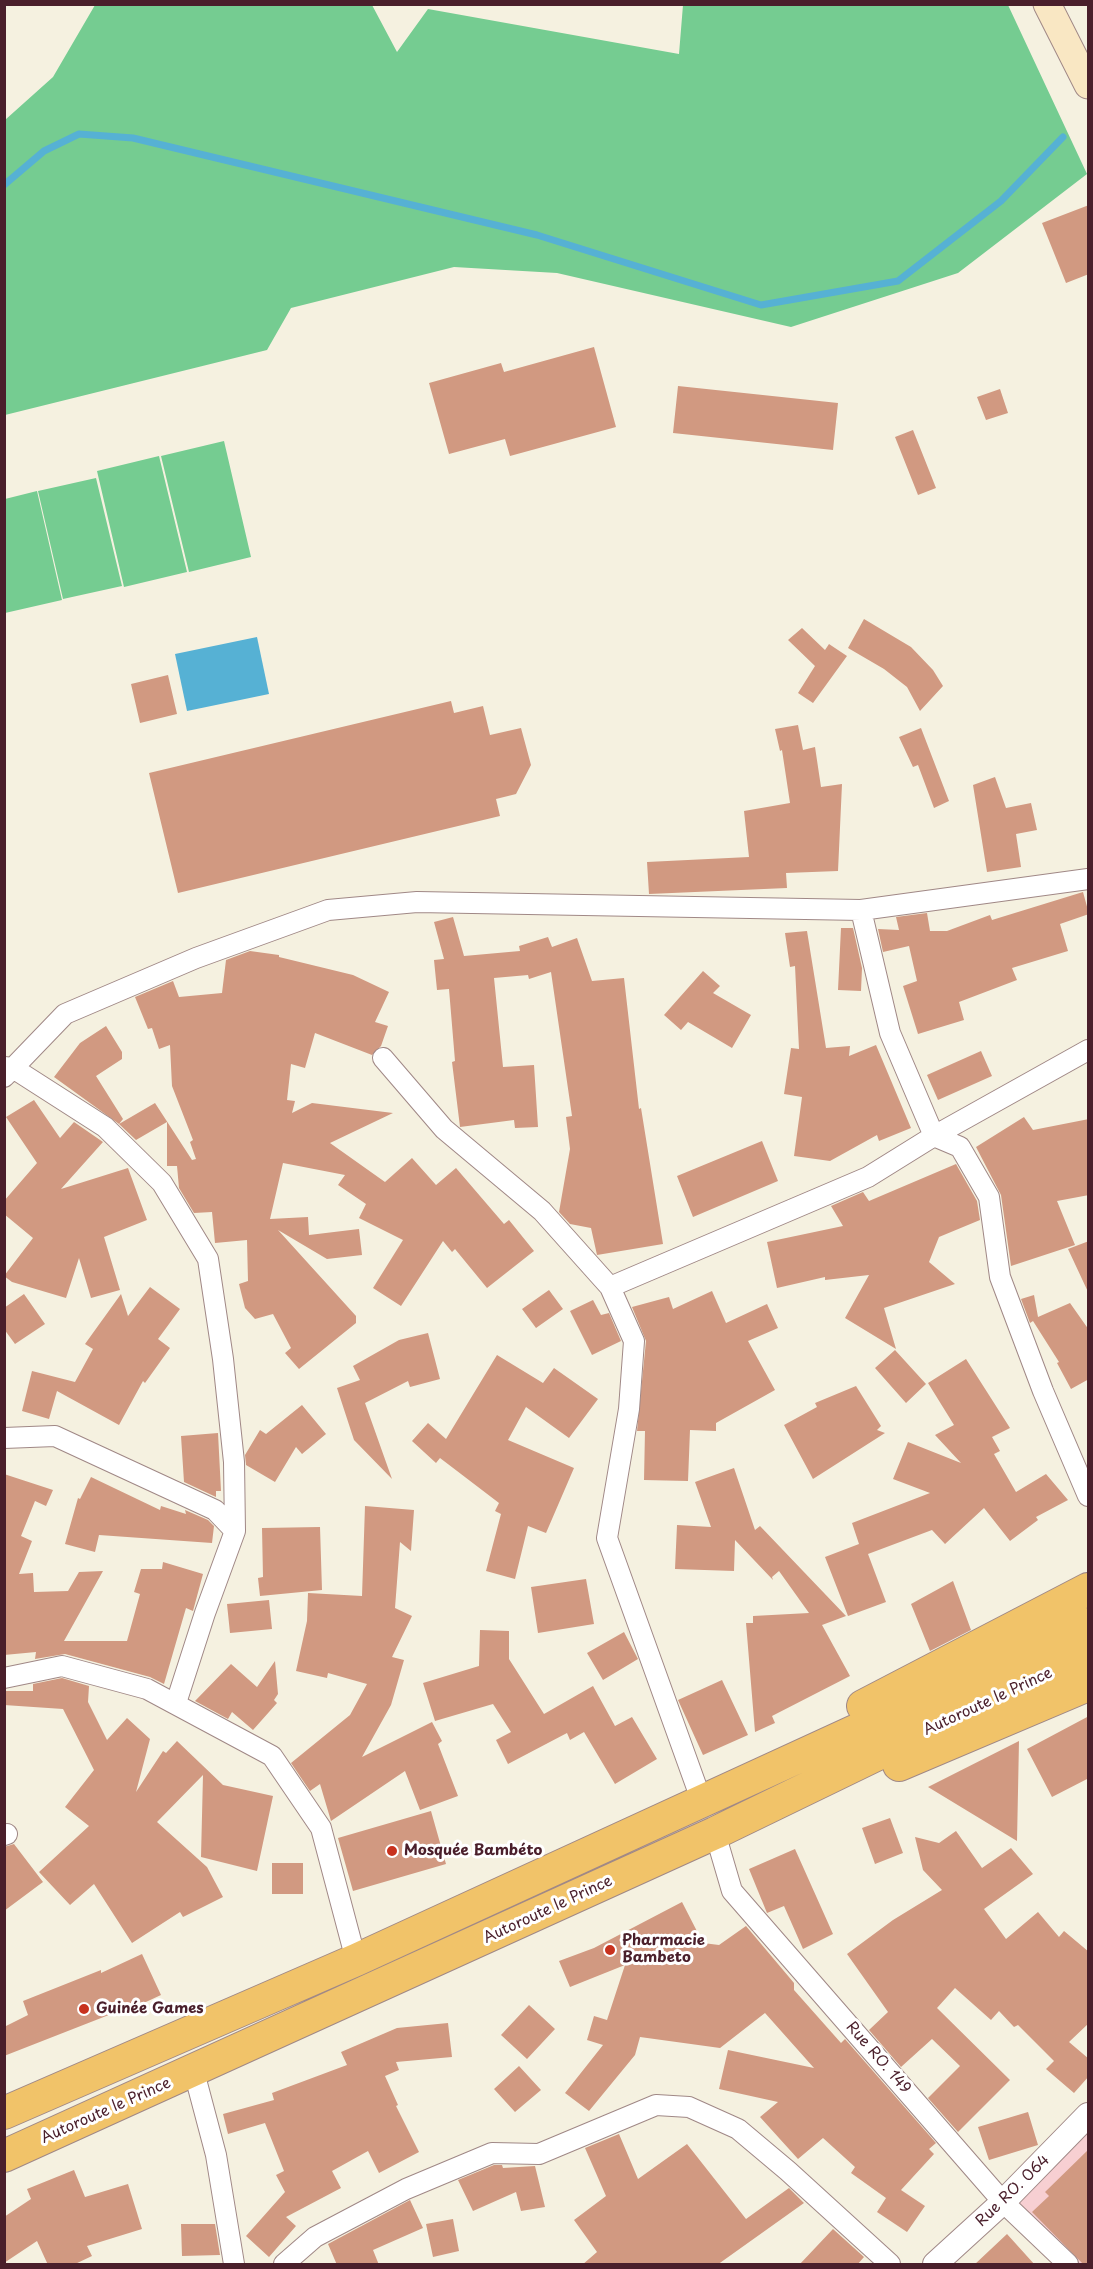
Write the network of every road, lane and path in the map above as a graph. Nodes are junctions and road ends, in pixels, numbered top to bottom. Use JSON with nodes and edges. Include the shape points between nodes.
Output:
{"nodes":[{"id":1,"x":1047,"y":4,"type":"edge"},
{"id":2,"x":1089,"y":86,"type":"edge"},
{"id":3,"x":1089,"y":879,"type":"edge"},
{"id":4,"x":861,"y":910,"type":"junction"},
{"id":5,"x":1089,"y":1050,"type":"edge"},
{"id":6,"x":382,"y":1058,"type":"dead end"},
{"id":7,"x":7,"y":1070,"type":"edge"},
{"id":8,"x":934,"y":1136,"type":"junction"},
{"id":9,"x":610,"y":1287,"type":"junction"},
{"id":10,"x":4,"y":1438,"type":"edge"},
{"id":11,"x":1089,"y":1496,"type":"edge"},
{"id":12,"x":235,"y":1531,"type":"junction"},
{"id":13,"x":1089,"y":1589,"type":"edge"},
{"id":14,"x":1089,"y":1624,"type":"edge"},
{"id":15,"x":1089,"y":1656,"type":"edge"},
{"id":16,"x":4,"y":1678,"type":"edge"},
{"id":17,"x":1089,"y":1685,"type":"edge"},
{"id":18,"x":176,"y":1703,"type":"junction"},
{"id":19,"x":702,"y":1802,"type":"junction"},
{"id":20,"x":715,"y":1833,"type":"junction"},
{"id":21,"x":356,"y":1960,"type":"junction"},
{"id":22,"x":194,"y":2072,"type":"junction"},
{"id":23,"x":4,"y":2113,"type":"edge"},
{"id":24,"x":1089,"y":2115,"type":"edge"},
{"id":25,"x":4,"y":2156,"type":"edge"},
{"id":26,"x":1003,"y":2202,"type":"junction"},
{"id":27,"x":234,"y":2265,"type":"edge"},
{"id":28,"x":284,"y":2265,"type":"edge"},
{"id":29,"x":890,"y":2265,"type":"edge"},
{"id":30,"x":935,"y":2265,"type":"edge"},
{"id":31,"x":1068,"y":2265,"type":"edge"}],
"edges":[{"from":1,"to":2,"type":"main road"},
{"from":3,"to":4,"type":"street"},
{"from":4,"to":7,"type":"street","via":[[417,902],[328,910],[196,958],[64,1014]]},
{"from":4,"to":8,"type":"street","via":[[890,1033]]},
{"from":5,"to":8,"type":"street"},
{"from":6,"to":9,"type":"street","via":[[444,1129],[542,1211]]},
{"from":7,"to":12,"type":"street","via":[[105,1127],[162,1183],[208,1259],[234,1462]]},
{"from":8,"to":9,"type":"street","via":[[868,1177]]},
{"from":8,"to":11,"type":"street","via":[[960,1147],[989,1197],[1000,1277],[1043,1391]]},
{"from":9,"to":19,"type":"street","via":[[634,1341],[629,1409],[608,1538]]},
{"from":10,"to":12,"type":"street","via":[[55,1436],[214,1510]]},
{"from":12,"to":18,"type":"street"},
{"from":13,"to":19,"type":"main road","via":[[843,1717]]},
{"from":14,"to":19,"type":"main road","name":"Autoroute le Prince"},
{"from":15,"to":20,"type":"main road","name":"Autoroute le Prince"},
{"from":16,"to":18,"type":"street","via":[[62,1666],[147,1689]]},
{"from":17,"to":20,"type":"main road","via":[[881,1773]]},
{"from":18,"to":21,"type":"street","via":[[272,1756],[321,1828]]},
{"from":19,"to":21,"type":"main road","name":"Autoroute le Prince"},
{"from":20,"to":22,"type":"main road","name":"Autoroute le Prince"},
{"from":20,"to":26,"type":"street","name":"Rue RO. 149","via":[[732,1891]]},
{"from":21,"to":23,"type":"main road","name":"Autoroute le Prince"},
{"from":22,"to":25,"type":"main road","name":"Autoroute le Prince"},
{"from":22,"to":27,"type":"street","via":[[216,2155]]},
{"from":24,"to":26,"type":"street","name":"Rue RO. 064"},
{"from":26,"to":30,"type":"street","name":"Rue RO. 064"},
{"from":26,"to":31,"type":"street","name":"Rue RO. 149"},
{"from":28,"to":29,"type":"street","via":[[315,2237],[406,2189],[492,2153],[539,2154],[656,2105],[689,2107],[738,2129]]}]}
